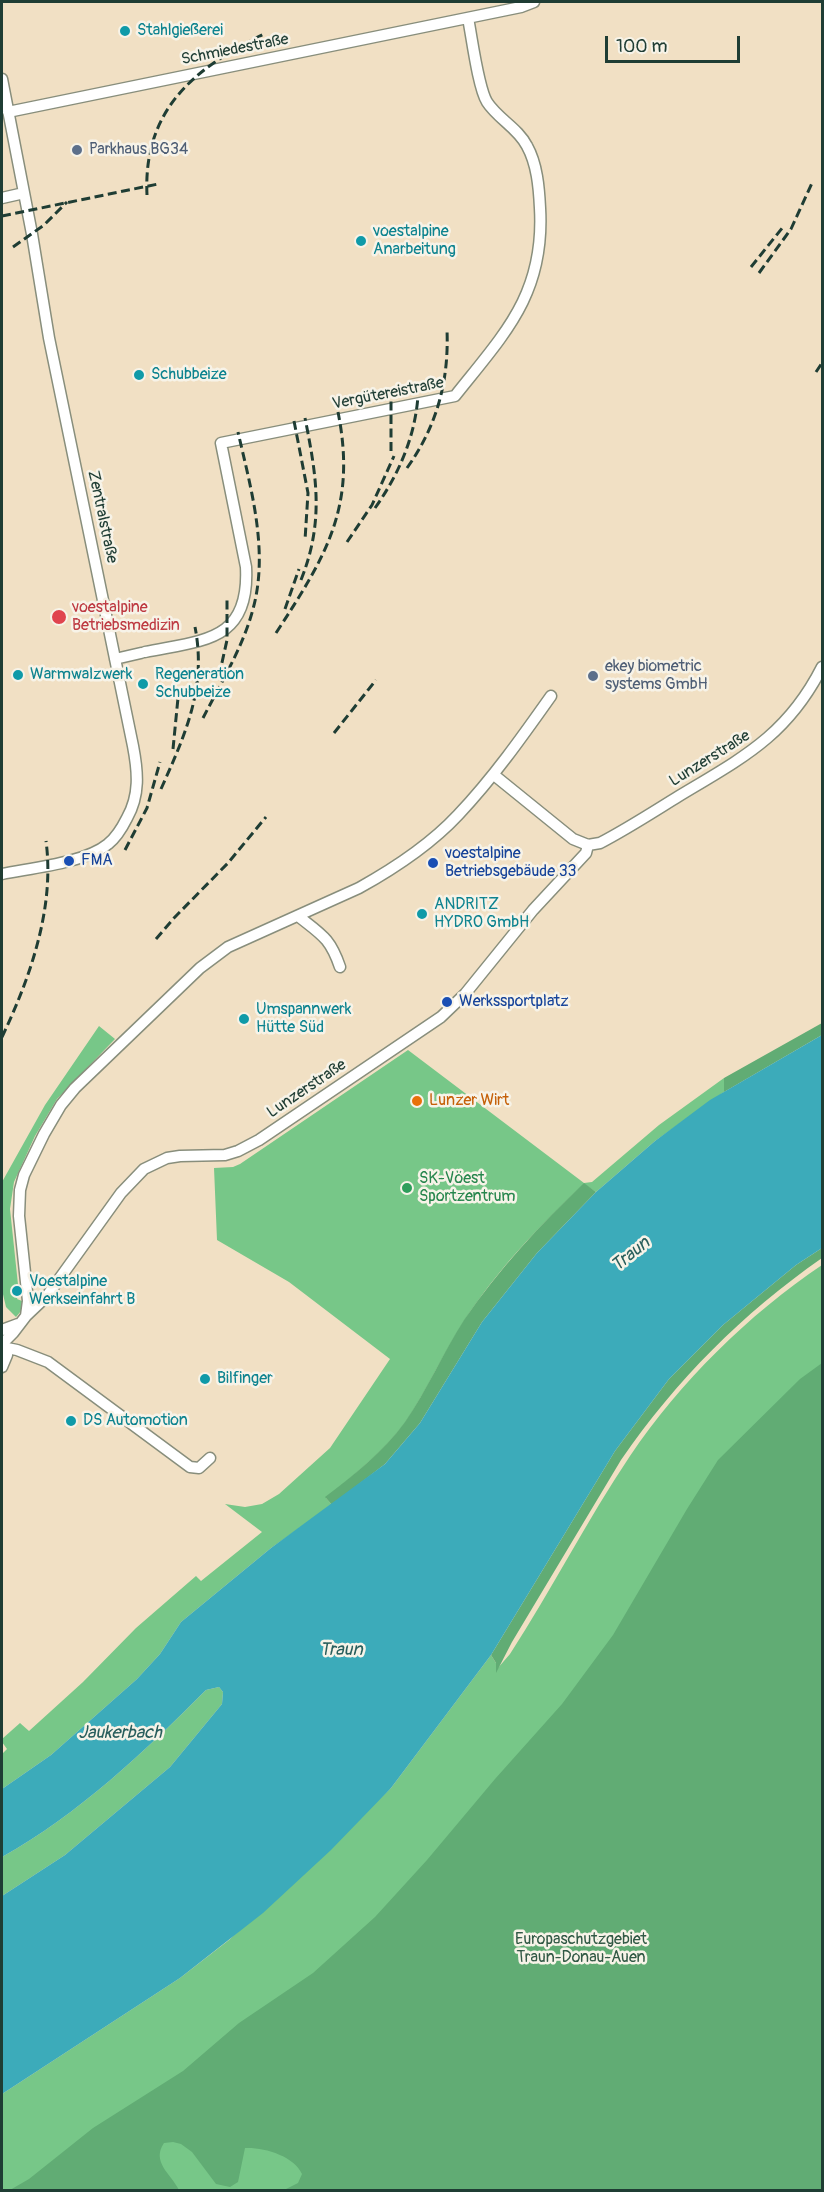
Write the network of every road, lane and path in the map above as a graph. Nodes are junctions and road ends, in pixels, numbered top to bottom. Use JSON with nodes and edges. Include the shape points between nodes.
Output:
{"nodes":[{"id":1,"x":534,"y":2,"type":"edge"},
{"id":2,"x":468,"y":18,"type":"junction"},
{"id":3,"x":2,"y":79,"type":"edge"},
{"id":4,"x":8,"y":112,"type":"junction"},
{"id":5,"x":24,"y":193,"type":"junction"},
{"id":6,"x":2,"y":198,"type":"edge"},
{"id":7,"x":115,"y":659,"type":"junction"},
{"id":8,"x":822,"y":668,"type":"edge"},
{"id":9,"x":551,"y":696,"type":"dead end"},
{"id":10,"x":494,"y":775,"type":"junction"},
{"id":11,"x":588,"y":845,"type":"junction"},
{"id":12,"x":2,"y":874,"type":"edge"},
{"id":13,"x":298,"y":916,"type":"junction"},
{"id":14,"x":340,"y":967,"type":"dead end"},
{"id":15,"x":2,"y":1322,"type":"edge"},
{"id":16,"x":19,"y":1325,"type":"junction"},
{"id":17,"x":2,"y":1330,"type":"edge"},
{"id":18,"x":7,"y":1344,"type":"edge"},
{"id":19,"x":36,"y":1357,"type":"junction"},
{"id":20,"x":3,"y":1364,"type":"edge"},
{"id":21,"x":210,"y":1458,"type":"dead end"}],
"edges":[{"from":1,"to":2,"type":"street","name":"Schmiedestraße"},
{"from":2,"to":4,"type":"street","name":"Schmiedestraße"},
{"from":2,"to":7,"type":"street","name":"Vergütereistraße","via":[[486,100],[522,138],[537,175],[540,239],[535,272],[522,306],[508,330],[455,396],[221,443],[246,567],[247,585],[238,615],[221,633],[207,639]]},
{"from":3,"to":4,"type":"street","name":"Zentralstraße"},
{"from":4,"to":5,"type":"street","name":"Zentralstraße"},
{"from":5,"to":6,"type":"street"},
{"from":5,"to":7,"type":"street","name":"Zentralstraße"},
{"from":7,"to":12,"type":"street","name":"Zentralstraße","via":[[137,765],[136,796],[130,813],[117,836],[100,850],[76,859]]},
{"from":8,"to":11,"type":"street","name":"Lunzerstraße","via":[[788,719],[751,753],[600,843]]},
{"from":9,"to":10,"type":"street"},
{"from":10,"to":11,"type":"street","via":[[573,839]]},
{"from":10,"to":13,"type":"street","via":[[457,816],[408,857],[360,888]]},
{"from":11,"to":16,"type":"street","name":"Lunzerstraße","via":[[586,853],[546,894],[450,1009],[238,1151],[167,1158],[144,1169],[121,1194],[48,1296]]},
{"from":13,"to":14,"type":"street","via":[[326,938]]},
{"from":13,"to":16,"type":"street","via":[[228,947],[200,968],[61,1105],[33,1156],[20,1190],[28,1301]]},
{"from":15,"to":16,"type":"street"},
{"from":16,"to":17,"type":"street","name":"Lunzerstraße"},
{"from":16,"to":18,"type":"street","via":[[13,1343]]},
{"from":18,"to":19,"type":"street"},
{"from":18,"to":20,"type":"street"},
{"from":19,"to":20,"type":"street"},
{"from":19,"to":21,"type":"street","via":[[190,1467],[199,1468]]}]}
